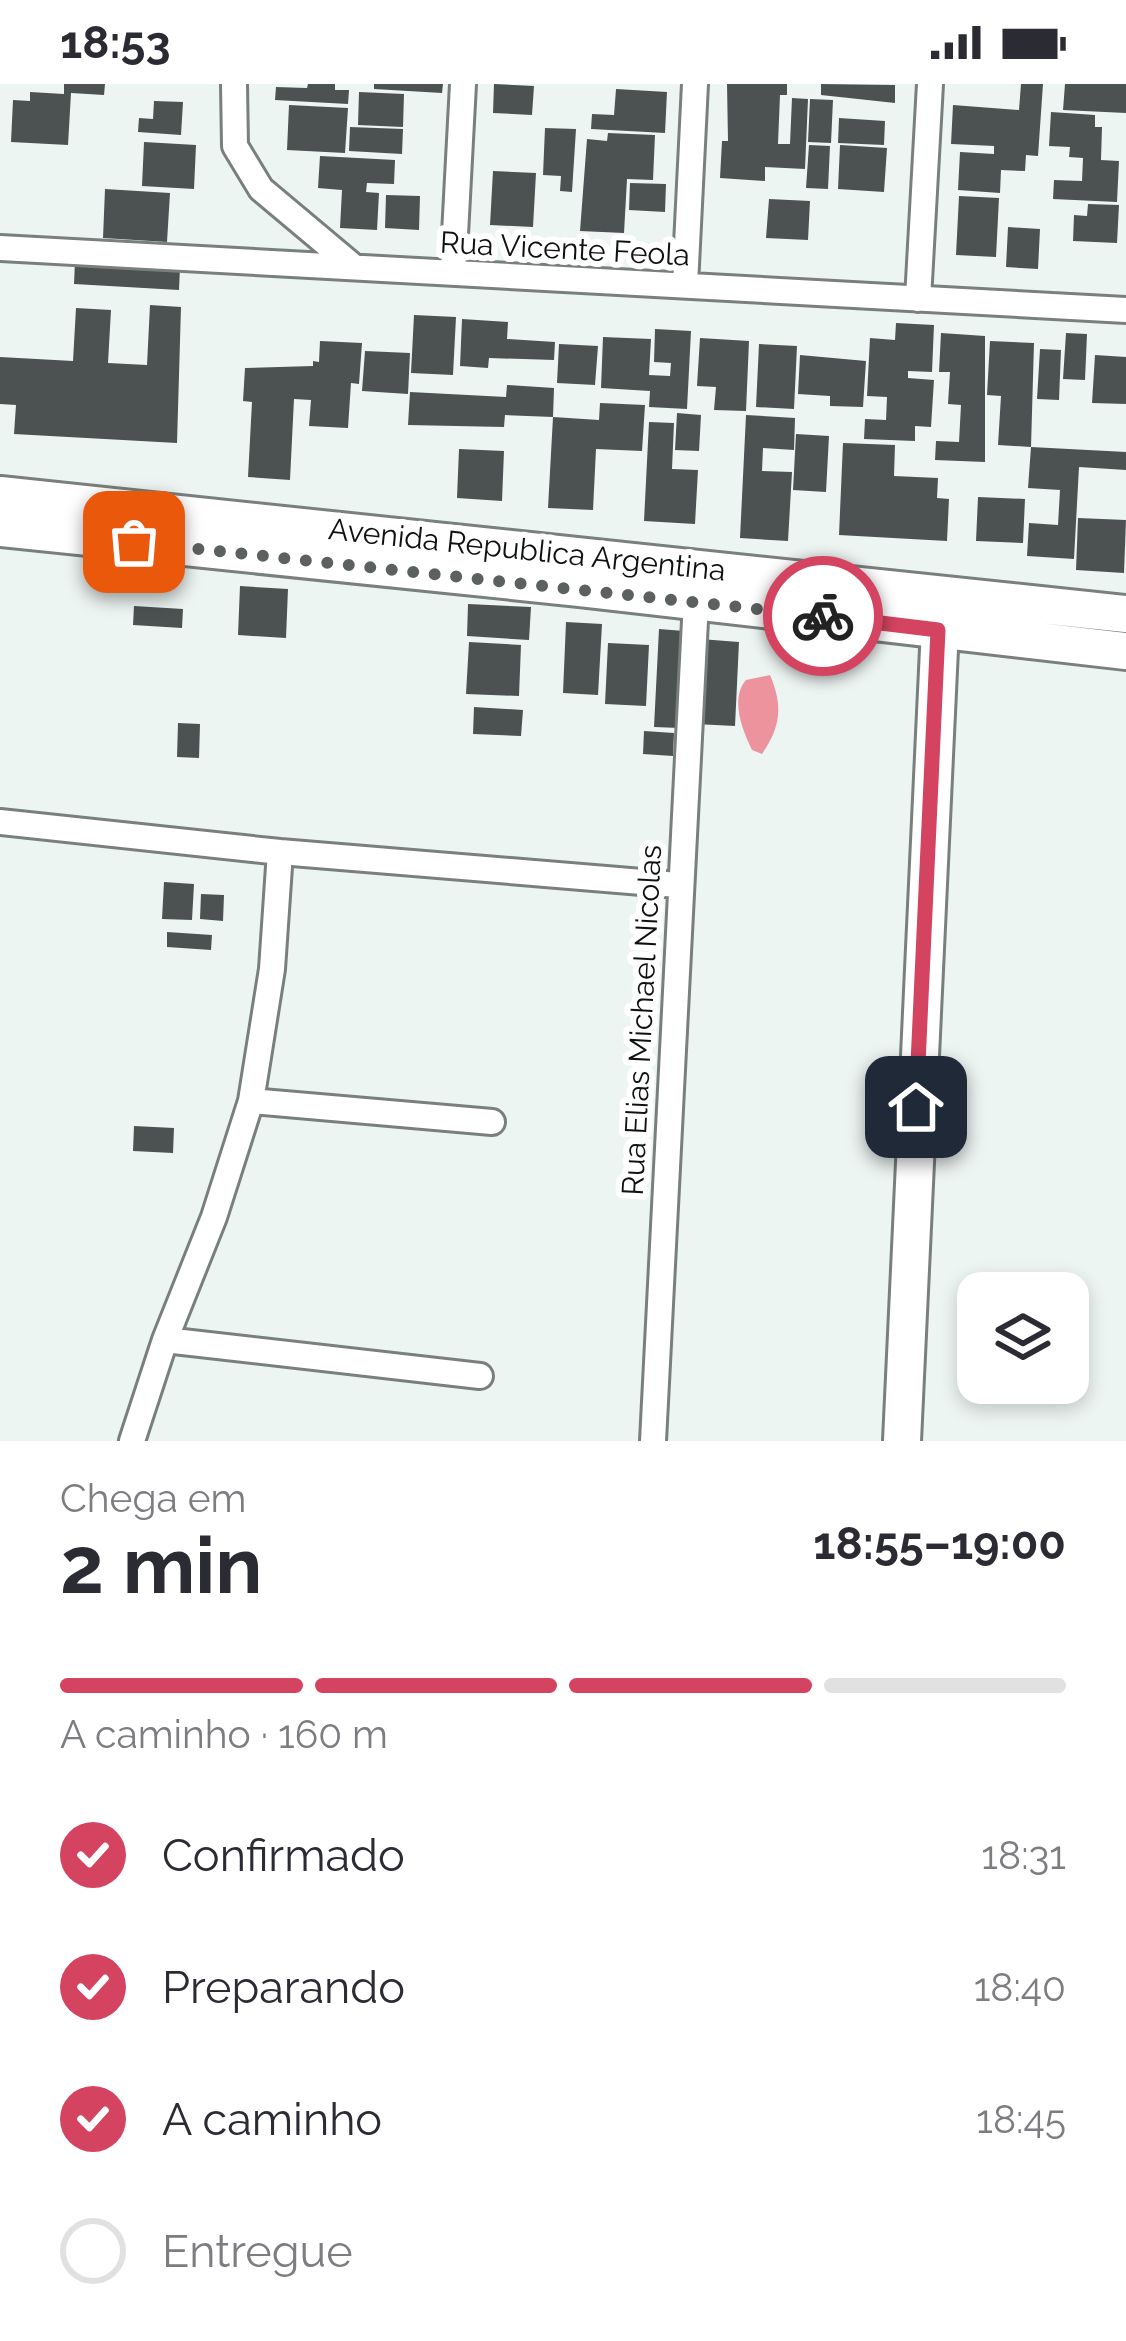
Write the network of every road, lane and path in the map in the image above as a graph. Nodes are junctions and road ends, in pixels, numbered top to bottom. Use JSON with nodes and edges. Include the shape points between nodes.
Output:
{"nodes":[{"id":1,"x":234,"y":84,"type":"edge"},
{"id":2,"x":463,"y":84,"type":"edge"},
{"id":3,"x":695,"y":84,"type":"edge"},
{"id":4,"x":930,"y":84,"type":"edge"},
{"id":5,"x":0,"y":248,"type":"edge"},
{"id":6,"x":354,"y":267,"type":"junction"},
{"id":7,"x":453,"y":272,"type":"junction"},
{"id":8,"x":685,"y":285,"type":"junction"},
{"id":9,"x":918,"y":298,"type":"junction"},
{"id":10,"x":1126,"y":310,"type":"edge"},
{"id":11,"x":0,"y":495,"type":"edge"},
{"id":12,"x":0,"y":529,"type":"edge"},
{"id":13,"x":942,"y":592,"type":"junction"},
{"id":14,"x":695,"y":602,"type":"junction"},
{"id":15,"x":1126,"y":614,"type":"edge"},
{"id":16,"x":938,"y":630,"type":"junction"},
{"id":17,"x":1126,"y":651,"type":"edge"},
{"id":18,"x":0,"y":822,"type":"edge"},
{"id":19,"x":280,"y":852,"type":"junction"},
{"id":20,"x":678,"y":885,"type":"junction"},
{"id":21,"x":251,"y":1101,"type":"junction"},
{"id":22,"x":492,"y":1122,"type":"dead end"},
{"id":23,"x":165,"y":1340,"type":"junction"},
{"id":24,"x":480,"y":1376,"type":"dead end"},
{"id":25,"x":132,"y":1441,"type":"edge"},
{"id":26,"x":652,"y":1441,"type":"edge"},
{"id":27,"x":902,"y":1441,"type":"edge"}],
"edges":[{"from":1,"to":6,"type":"street","via":[[235,146],[260,189]]},
{"from":2,"to":7,"type":"street"},
{"from":3,"to":8,"type":"street"},
{"from":4,"to":9,"type":"street"},
{"from":5,"to":6,"type":"street","name":"Rua Vicente Feola"},
{"from":6,"to":7,"type":"street","name":"Rua Vicente Feola"},
{"from":7,"to":8,"type":"street","name":"Rua Vicente Feola"},
{"from":8,"to":9,"type":"street","name":"Rua Vicente Feola"},
{"from":9,"to":10,"type":"street","name":"Rua Vicente Feola"},
{"from":11,"to":13,"type":"main road","name":"Avenida Republica Argentina"},
{"from":12,"to":14,"type":"main road","name":"Avenida Republica Argentina"},
{"from":13,"to":15,"type":"main road","name":"Avenida Republica Argentina"},
{"from":13,"to":16,"type":"main road"},
{"from":14,"to":16,"type":"main road","name":"Avenida Republica Argentina"},
{"from":14,"to":20,"type":"street","name":"Rua Elias Michael Nicolas"},
{"from":16,"to":17,"type":"main road","name":"Avenida Republica Argentina"},
{"from":16,"to":27,"type":"main road"},
{"from":18,"to":19,"type":"street"},
{"from":19,"to":20,"type":"street"},
{"from":19,"to":21,"type":"street"},
{"from":20,"to":26,"type":"street","name":"Rua Elias Michael Nicolas"},
{"from":21,"to":22,"type":"street"},
{"from":21,"to":23,"type":"street"},
{"from":23,"to":24,"type":"street"},
{"from":23,"to":25,"type":"street"}]}
